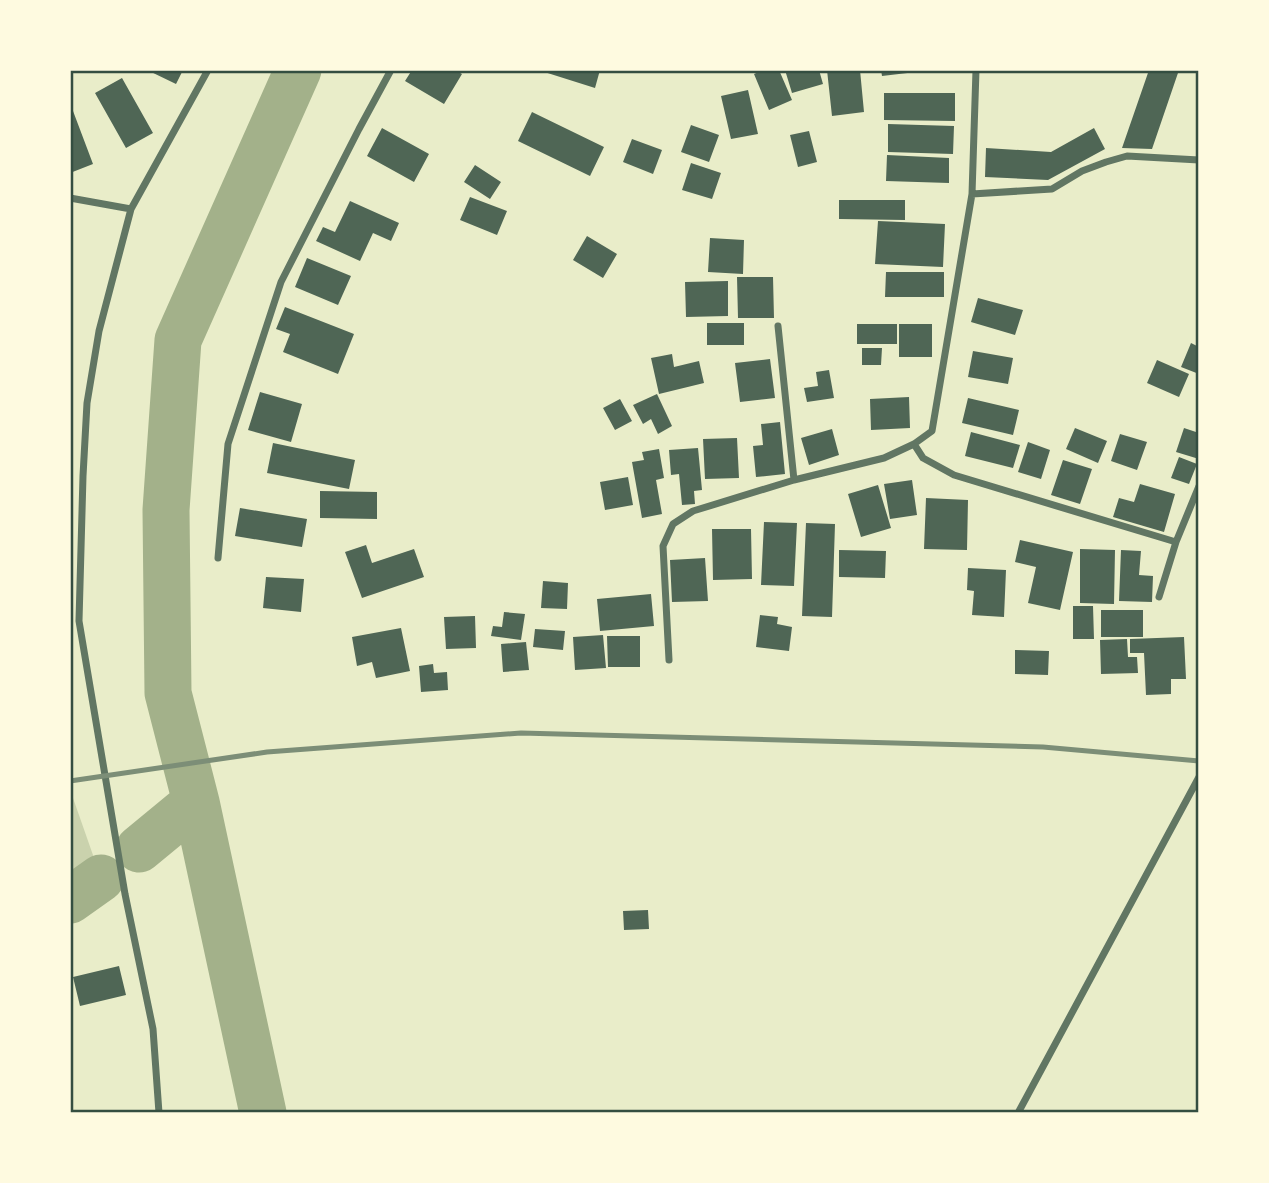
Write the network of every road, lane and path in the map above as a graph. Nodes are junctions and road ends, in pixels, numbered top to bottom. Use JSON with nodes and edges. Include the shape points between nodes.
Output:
{"nodes":[{"id":1,"x":208,"y":70,"type":"edge"},
{"id":2,"x":391,"y":70,"type":"edge"},
{"id":3,"x":976,"y":70,"type":"edge"},
{"id":4,"x":1199,"y":160,"type":"edge"},
{"id":5,"x":972,"y":194,"type":"junction"},
{"id":6,"x":70,"y":198,"type":"edge"},
{"id":7,"x":131,"y":209,"type":"junction"},
{"id":8,"x":778,"y":326,"type":"dead end"},
{"id":9,"x":914,"y":444,"type":"junction"},
{"id":10,"x":794,"y":480,"type":"junction"},
{"id":11,"x":1199,"y":486,"type":"edge"},
{"id":12,"x":1176,"y":542,"type":"junction"},
{"id":13,"x":218,"y":558,"type":"dead end"},
{"id":14,"x":1159,"y":597,"type":"dead end"},
{"id":15,"x":79,"y":621,"type":"junction"},
{"id":16,"x":70,"y":625,"type":"edge"},
{"id":17,"x":669,"y":660,"type":"dead end"},
{"id":18,"x":1199,"y":777,"type":"edge"},
{"id":19,"x":159,"y":1113,"type":"edge"},
{"id":20,"x":1018,"y":1113,"type":"edge"}],
"edges":[{"from":1,"to":7,"type":"street"},
{"from":2,"to":13,"type":"street","via":[[281,282],[228,444]]},
{"from":3,"to":5,"type":"street"},
{"from":4,"to":5,"type":"street","via":[[1126,156],[1082,171],[1052,190]]},
{"from":5,"to":9,"type":"street","via":[[932,431]]},
{"from":6,"to":7,"type":"street"},
{"from":7,"to":15,"type":"street","via":[[99,331],[87,403]]},
{"from":8,"to":10,"type":"street"},
{"from":9,"to":10,"type":"street","via":[[884,458]]},
{"from":9,"to":12,"type":"street","via":[[923,458],[954,475]]},
{"from":10,"to":17,"type":"street","via":[[693,511],[673,524],[663,547]]},
{"from":11,"to":12,"type":"street"},
{"from":12,"to":14,"type":"street"},
{"from":15,"to":16,"type":"street"},
{"from":15,"to":19,"type":"street","via":[[153,1029]]},
{"from":18,"to":20,"type":"street"}]}
